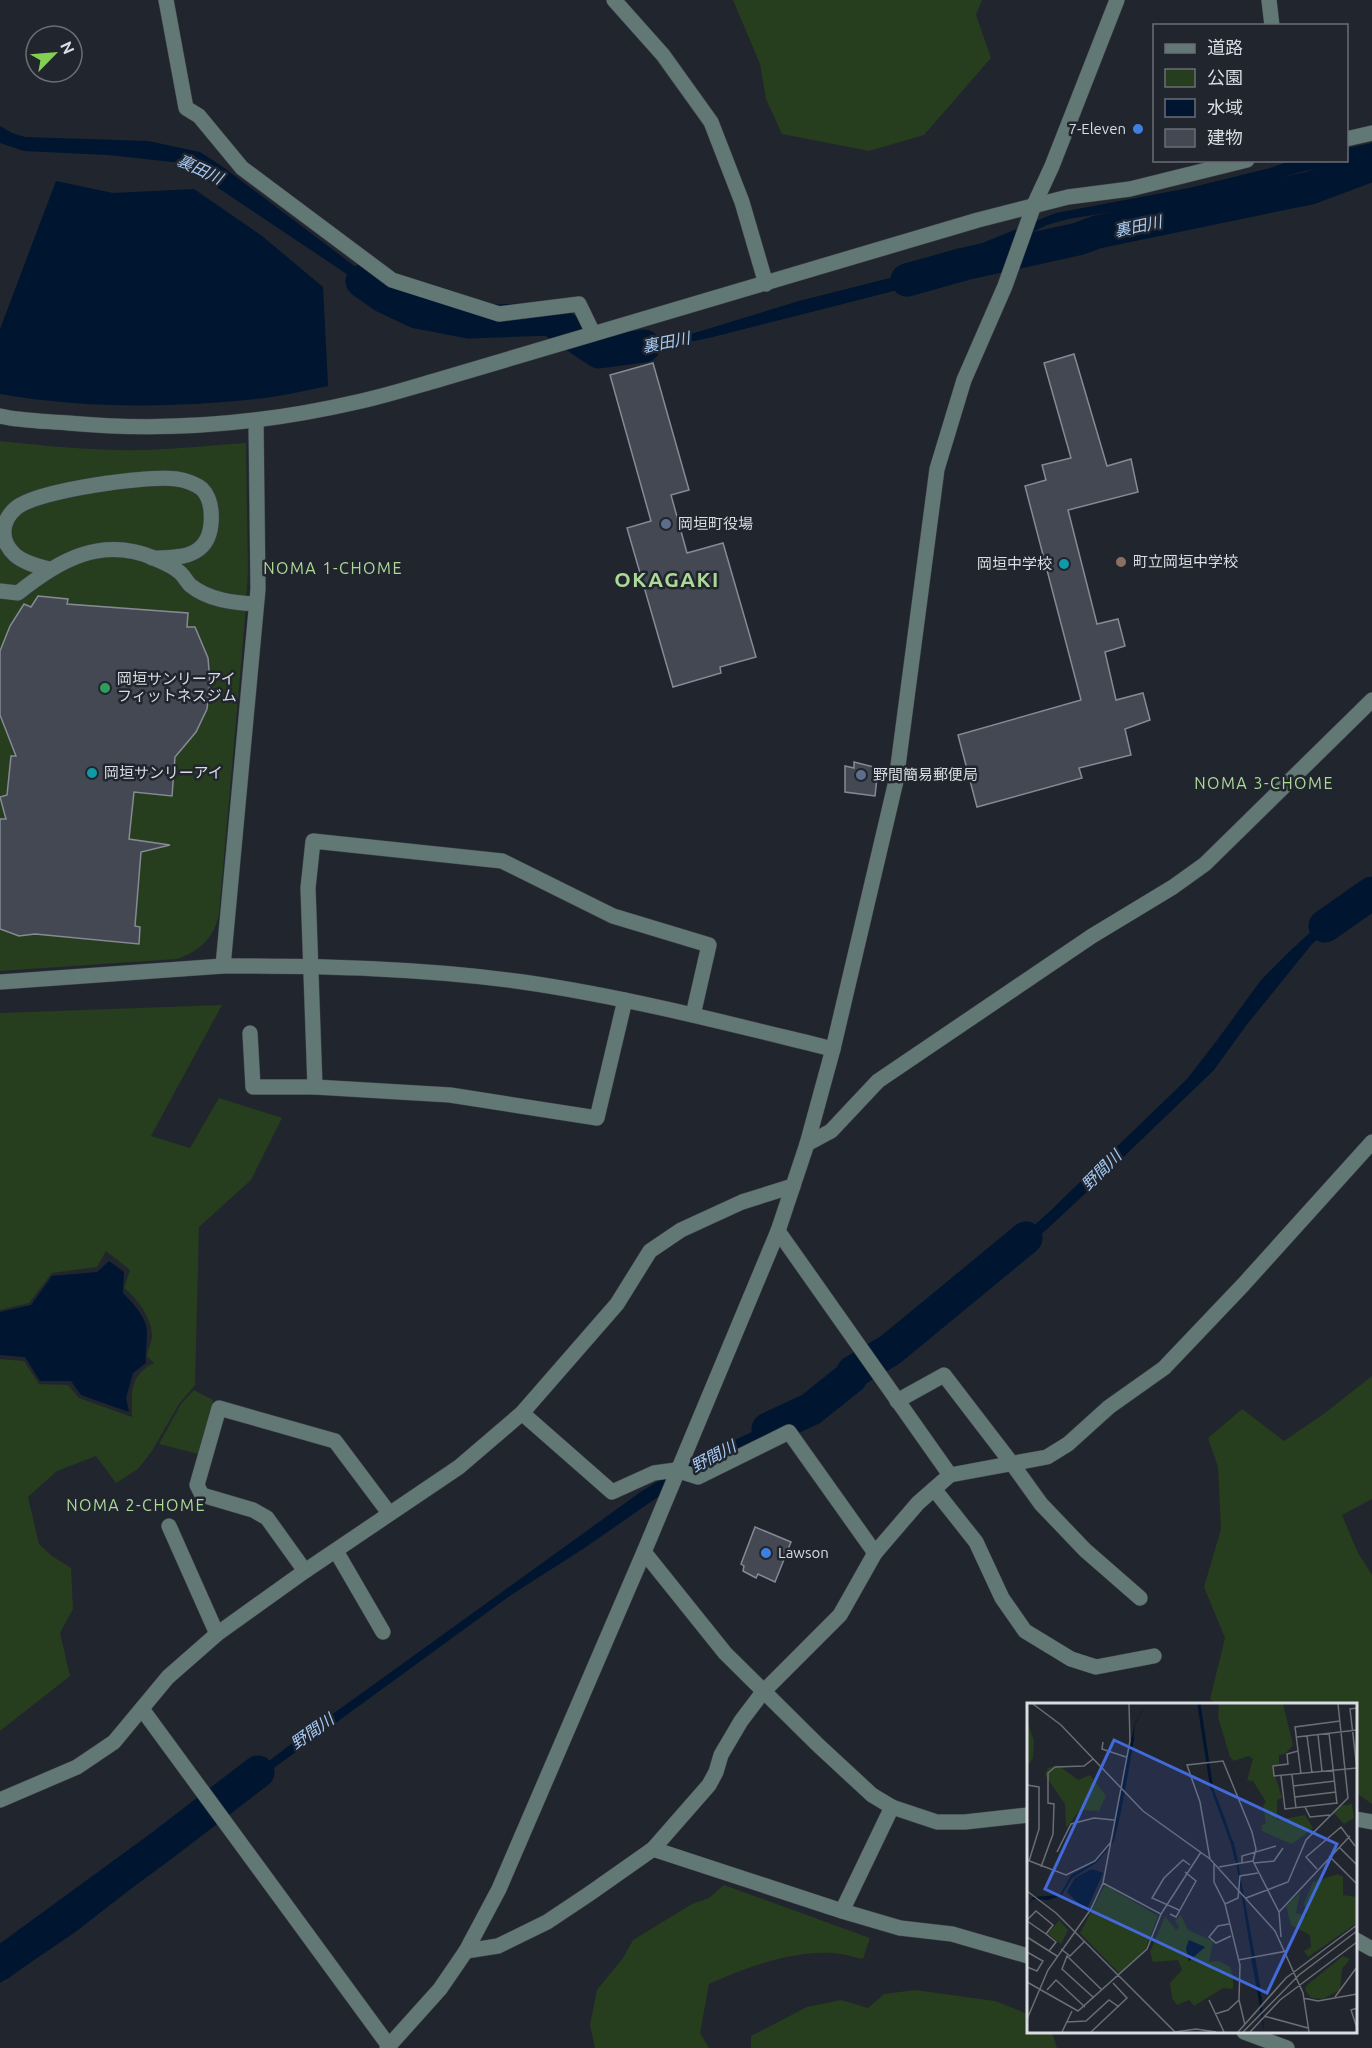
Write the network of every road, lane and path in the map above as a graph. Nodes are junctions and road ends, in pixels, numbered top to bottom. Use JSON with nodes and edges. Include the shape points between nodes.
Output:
{"nodes":[{"id":1,"x":166,"y":0,"type":"edge"},
{"id":2,"x":614,"y":0,"type":"edge"},
{"id":3,"x":1117,"y":0,"type":"edge"},
{"id":4,"x":1269,"y":0,"type":"edge"},
{"id":5,"x":1272,"y":24,"type":"edge"},
{"id":6,"x":1372,"y":133,"type":"edge"},
{"id":7,"x":1348,"y":139,"type":"edge"},
{"id":8,"x":1239,"y":162,"type":"edge"},
{"id":9,"x":1034,"y":205,"type":"junction"},
{"id":10,"x":766,"y":284,"type":"junction"},
{"id":11,"x":593,"y":333,"type":"junction"},
{"id":12,"x":0,"y":416,"type":"edge"},
{"id":13,"x":256,"y":420,"type":"junction"},
{"id":14,"x":152,"y":558,"type":"junction"},
{"id":15,"x":49,"y":569,"type":"junction"},
{"id":16,"x":0,"y":591,"type":"edge"},
{"id":17,"x":256,"y":604,"type":"junction"},
{"id":18,"x":1372,"y":700,"type":"edge"},
{"id":19,"x":223,"y":966,"type":"junction"},
{"id":20,"x":311,"y":966,"type":"junction"},
{"id":21,"x":0,"y":982,"type":"edge"},
{"id":22,"x":625,"y":1000,"type":"junction"},
{"id":23,"x":693,"y":1015,"type":"junction"},
{"id":24,"x":250,"y":1033,"type":"dead end"},
{"id":25,"x":833,"y":1049,"type":"junction"},
{"id":26,"x":315,"y":1087,"type":"junction"},
{"id":27,"x":1372,"y":1142,"type":"edge"},
{"id":28,"x":807,"y":1144,"type":"junction"},
{"id":29,"x":793,"y":1186,"type":"junction"},
{"id":30,"x":778,"y":1231,"type":"junction"},
{"id":31,"x":897,"y":1401,"type":"junction"},
{"id":32,"x":522,"y":1413,"type":"junction"},
{"id":33,"x":1013,"y":1465,"type":"junction"},
{"id":34,"x":676,"y":1470,"type":"junction"},
{"id":35,"x":950,"y":1475,"type":"junction"},
{"id":36,"x":934,"y":1489,"type":"junction"},
{"id":37,"x":389,"y":1513,"type":"junction"},
{"id":38,"x":169,"y":1526,"type":"dead end"},
{"id":39,"x":336,"y":1551,"type":"junction"},
{"id":40,"x":644,"y":1552,"type":"junction"},
{"id":41,"x":875,"y":1553,"type":"junction"},
{"id":42,"x":305,"y":1571,"type":"junction"},
{"id":43,"x":1140,"y":1598,"type":"dead end"},
{"id":44,"x":383,"y":1632,"type":"dead end"},
{"id":45,"x":217,"y":1635,"type":"junction"},
{"id":46,"x":1154,"y":1656,"type":"dead end"},
{"id":47,"x":763,"y":1692,"type":"junction"},
{"id":48,"x":142,"y":1709,"type":"junction"},
{"id":49,"x":0,"y":1800,"type":"edge"},
{"id":50,"x":892,"y":1807,"type":"junction"},
{"id":51,"x":1027,"y":1815,"type":"edge"},
{"id":52,"x":1357,"y":1819,"type":"edge"},
{"id":53,"x":1372,"y":1822,"type":"edge"},
{"id":54,"x":653,"y":1849,"type":"junction"},
{"id":55,"x":842,"y":1911,"type":"junction"},
{"id":56,"x":1357,"y":1940,"type":"edge"},
{"id":57,"x":1372,"y":1948,"type":"edge"},
{"id":58,"x":466,"y":1951,"type":"junction"},
{"id":59,"x":1027,"y":1955,"type":"edge"},
{"id":60,"x":1247,"y":2038,"type":"edge"},
{"id":61,"x":388,"y":2047,"type":"edge"},
{"id":62,"x":1287,"y":2048,"type":"edge"}],
"edges":[{"from":1,"to":11,"type":"street","via":[[186,108],[199,116],[242,168],[392,280],[499,314],[579,304]]},
{"from":2,"to":10,"type":"street","via":[[663,56],[711,122],[742,202]]},
{"from":3,"to":9,"type":"street"},
{"from":4,"to":5,"type":"street"},
{"from":6,"to":7,"type":"street"},
{"from":8,"to":9,"type":"street","via":[[1130,189]]},
{"from":9,"to":10,"type":"street"},
{"from":9,"to":25,"type":"street","via":[[1005,286],[964,380],[937,469],[896,781]]},
{"from":10,"to":11,"type":"street"},
{"from":11,"to":13,"type":"street","via":[[359,402]]},
{"from":12,"to":13,"type":"street","via":[[145,427]]},
{"from":13,"to":17,"type":"street"},
{"from":14,"to":15,"type":"street","via":[[126,549],[105,549],[65,560]]},
{"from":14,"to":15,"type":"street","via":[[190,555],[206,541],[212,514],[203,490],[178,479],[137,480],[106,483],[22,504],[4,524],[5,542],[28,563]]},
{"from":14,"to":17,"type":"street","via":[[180,572],[190,585],[206,593],[223,600]]},
{"from":15,"to":16,"type":"street","via":[[18,592]]},
{"from":17,"to":19,"type":"street"},
{"from":18,"to":28,"type":"street","via":[[1205,864],[878,1081],[831,1131]]},
{"from":19,"to":20,"type":"street"},
{"from":19,"to":21,"type":"street"},
{"from":20,"to":22,"type":"street","via":[[405,969],[523,982]]},
{"from":20,"to":23,"type":"street","via":[[308,888],[313,841],[502,861],[613,916],[709,945]]},
{"from":20,"to":26,"type":"street"},
{"from":22,"to":23,"type":"street"},
{"from":22,"to":26,"type":"street","via":[[597,1118],[450,1095]]},
{"from":23,"to":25,"type":"street"},
{"from":24,"to":26,"type":"street","via":[[253,1087]]},
{"from":25,"to":28,"type":"street"},
{"from":27,"to":33,"type":"street","via":[[1164,1368],[1109,1407],[1068,1444],[1047,1457]]},
{"from":28,"to":29,"type":"street"},
{"from":29,"to":30,"type":"street"},
{"from":29,"to":32,"type":"street","via":[[742,1202],[681,1230],[650,1251],[617,1304]]},
{"from":30,"to":31,"type":"street"},
{"from":30,"to":34,"type":"street"},
{"from":31,"to":33,"type":"street","via":[[944,1375]]},
{"from":31,"to":35,"type":"street"},
{"from":32,"to":34,"type":"street","via":[[612,1492],[654,1473]]},
{"from":32,"to":37,"type":"street","via":[[459,1467]]},
{"from":33,"to":35,"type":"street"},
{"from":33,"to":43,"type":"street","via":[[1041,1504],[1085,1550]]},
{"from":34,"to":40,"type":"street"},
{"from":34,"to":41,"type":"street","via":[[698,1477],[789,1432]]},
{"from":35,"to":36,"type":"street"},
{"from":36,"to":41,"type":"street"},
{"from":36,"to":46,"type":"street","via":[[976,1542],[1002,1598],[1024,1631],[1071,1659],[1096,1667]]},
{"from":37,"to":39,"type":"street"},
{"from":37,"to":42,"type":"street","via":[[335,1441],[219,1408],[197,1485],[202,1495],[267,1518]]},
{"from":38,"to":45,"type":"street"},
{"from":39,"to":42,"type":"street"},
{"from":39,"to":44,"type":"street"},
{"from":40,"to":47,"type":"street","via":[[725,1653]]},
{"from":40,"to":58,"type":"street","via":[[499,1889]]},
{"from":41,"to":47,"type":"street","via":[[840,1615]]},
{"from":42,"to":45,"type":"street"},
{"from":45,"to":48,"type":"street","via":[[168,1677]]},
{"from":47,"to":50,"type":"street","via":[[848,1774]]},
{"from":47,"to":54,"type":"street","via":[[721,1755],[709,1785]]},
{"from":48,"to":49,"type":"street","via":[[114,1742],[77,1767]]},
{"from":48,"to":61,"type":"street"},
{"from":50,"to":51,"type":"street","via":[[937,1822]]},
{"from":50,"to":55,"type":"street"},
{"from":52,"to":53,"type":"street"},
{"from":54,"to":55,"type":"street"},
{"from":54,"to":58,"type":"street","via":[[547,1922],[498,1946]]},
{"from":55,"to":59,"type":"street","via":[[900,1928],[951,1934]]},
{"from":56,"to":57,"type":"street"},
{"from":58,"to":61,"type":"street","via":[[440,1989]]},
{"from":60,"to":62,"type":"street"}]}
